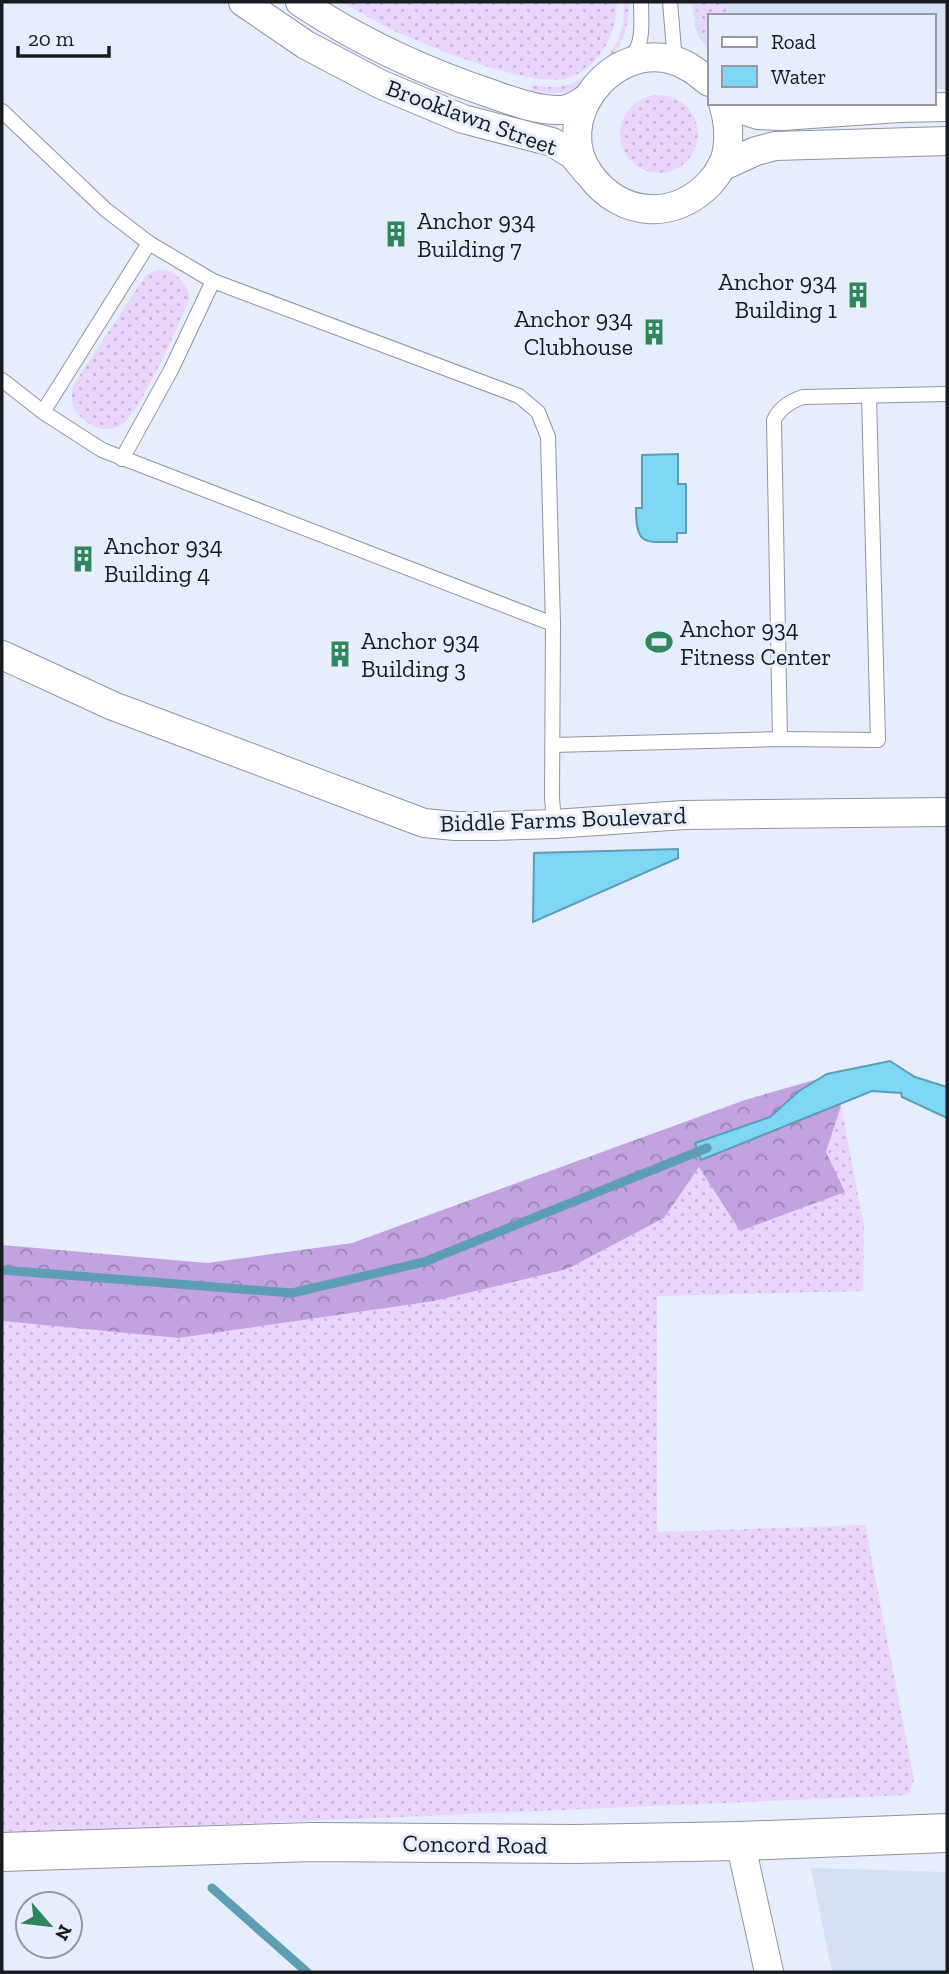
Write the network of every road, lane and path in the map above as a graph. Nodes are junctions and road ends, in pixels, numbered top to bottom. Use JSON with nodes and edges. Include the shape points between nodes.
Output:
{"nodes":[{"id":1,"x":243,"y":2,"type":"edge"},
{"id":2,"x":300,"y":2,"type":"edge"},
{"id":3,"x":641,"y":2,"type":"edge"},
{"id":4,"x":670,"y":2,"type":"edge"},
{"id":5,"x":680,"y":63,"type":"junction"},
{"id":6,"x":624,"y":64,"type":"junction"},
{"id":7,"x":708,"y":81,"type":"edge"},
{"id":8,"x":586,"y":99,"type":"junction"},
{"id":9,"x":724,"y":105,"type":"edge"},
{"id":10,"x":735,"y":105,"type":"edge"},
{"id":11,"x":947,"y":107,"type":"edge"},
{"id":12,"x":2,"y":111,"type":"edge"},
{"id":13,"x":947,"y":141,"type":"edge"},
{"id":14,"x":721,"y":167,"type":"junction"},
{"id":15,"x":588,"y":173,"type":"junction"},
{"id":16,"x":149,"y":243,"type":"junction"},
{"id":17,"x":214,"y":281,"type":"junction"},
{"id":18,"x":2,"y":380,"type":"edge"},
{"id":19,"x":947,"y":394,"type":"edge"},
{"id":20,"x":869,"y":396,"type":"junction"},
{"id":21,"x":43,"y":412,"type":"junction"},
{"id":22,"x":122,"y":459,"type":"junction"},
{"id":23,"x":554,"y":624,"type":"junction"},
{"id":24,"x":2,"y":655,"type":"edge"},
{"id":25,"x":780,"y":739,"type":"junction"},
{"id":26,"x":553,"y":746,"type":"junction"},
{"id":27,"x":947,"y":812,"type":"edge"},
{"id":28,"x":554,"y":824,"type":"junction"},
{"id":29,"x":947,"y":1833,"type":"edge"},
{"id":30,"x":740,"y":1841,"type":"junction"},
{"id":31,"x":2,"y":1852,"type":"edge"},
{"id":32,"x":769,"y":1972,"type":"edge"}],
"edges":[{"from":1,"to":15,"type":"street","name":"Brooklawn Street","via":[[306,45],[380,84],[463,119],[552,142],[573,155]]},
{"from":2,"to":8,"type":"street","name":"Brooklawn Street","via":[[397,57],[482,91],[548,109],[564,110]]},
{"from":3,"to":6,"type":"lane","via":[[638,49]]},
{"from":4,"to":5,"type":"lane","via":[[674,50]]},
{"from":5,"to":6,"type":"street","name":"Brooklawn Street","via":[[649,58]]},
{"from":5,"to":7,"type":"street","name":"Brooklawn Street"},
{"from":6,"to":8,"type":"street","name":"Brooklawn Street","via":[[602,78]]},
{"from":8,"to":15,"type":"street","name":"Brooklawn Street","via":[[578,124],[579,149]]},
{"from":9,"to":14,"type":"street","name":"Brooklawn Street","via":[[729,127]]},
{"from":10,"to":11,"type":"street","via":[[758,115],[782,116]]},
{"from":12,"to":16,"type":"lane","via":[[106,210]]},
{"from":13,"to":14,"type":"street","name":"Brooklawn Street","via":[[775,146]]},
{"from":14,"to":15,"type":"street","name":"Brooklawn Street","via":[[700,194],[677,206],[652,210],[627,205],[605,192]]},
{"from":16,"to":17,"type":"lane"},
{"from":16,"to":21,"type":"lane"},
{"from":17,"to":22,"type":"lane"},
{"from":17,"to":23,"type":"lane","via":[[519,396],[538,412],[548,437]]},
{"from":18,"to":21,"type":"lane"},
{"from":19,"to":20,"type":"lane"},
{"from":20,"to":25,"type":"lane","via":[[803,397],[781,409],[774,420]]},
{"from":20,"to":25,"type":"lane","via":[[878,740]]},
{"from":21,"to":22,"type":"lane"},
{"from":22,"to":23,"type":"lane"},
{"from":23,"to":26,"type":"lane"},
{"from":24,"to":28,"type":"street","name":"Biddle Farms Boulevard","via":[[113,706],[424,823]]},
{"from":25,"to":26,"type":"lane"},
{"from":26,"to":28,"type":"lane"},
{"from":27,"to":28,"type":"street","name":"Biddle Farms Boulevard","via":[[684,815]]},
{"from":29,"to":30,"type":"street","name":"Concord Road"},
{"from":30,"to":31,"type":"street","name":"Concord Road","via":[[312,1842]]},
{"from":30,"to":32,"type":"street"}]}
